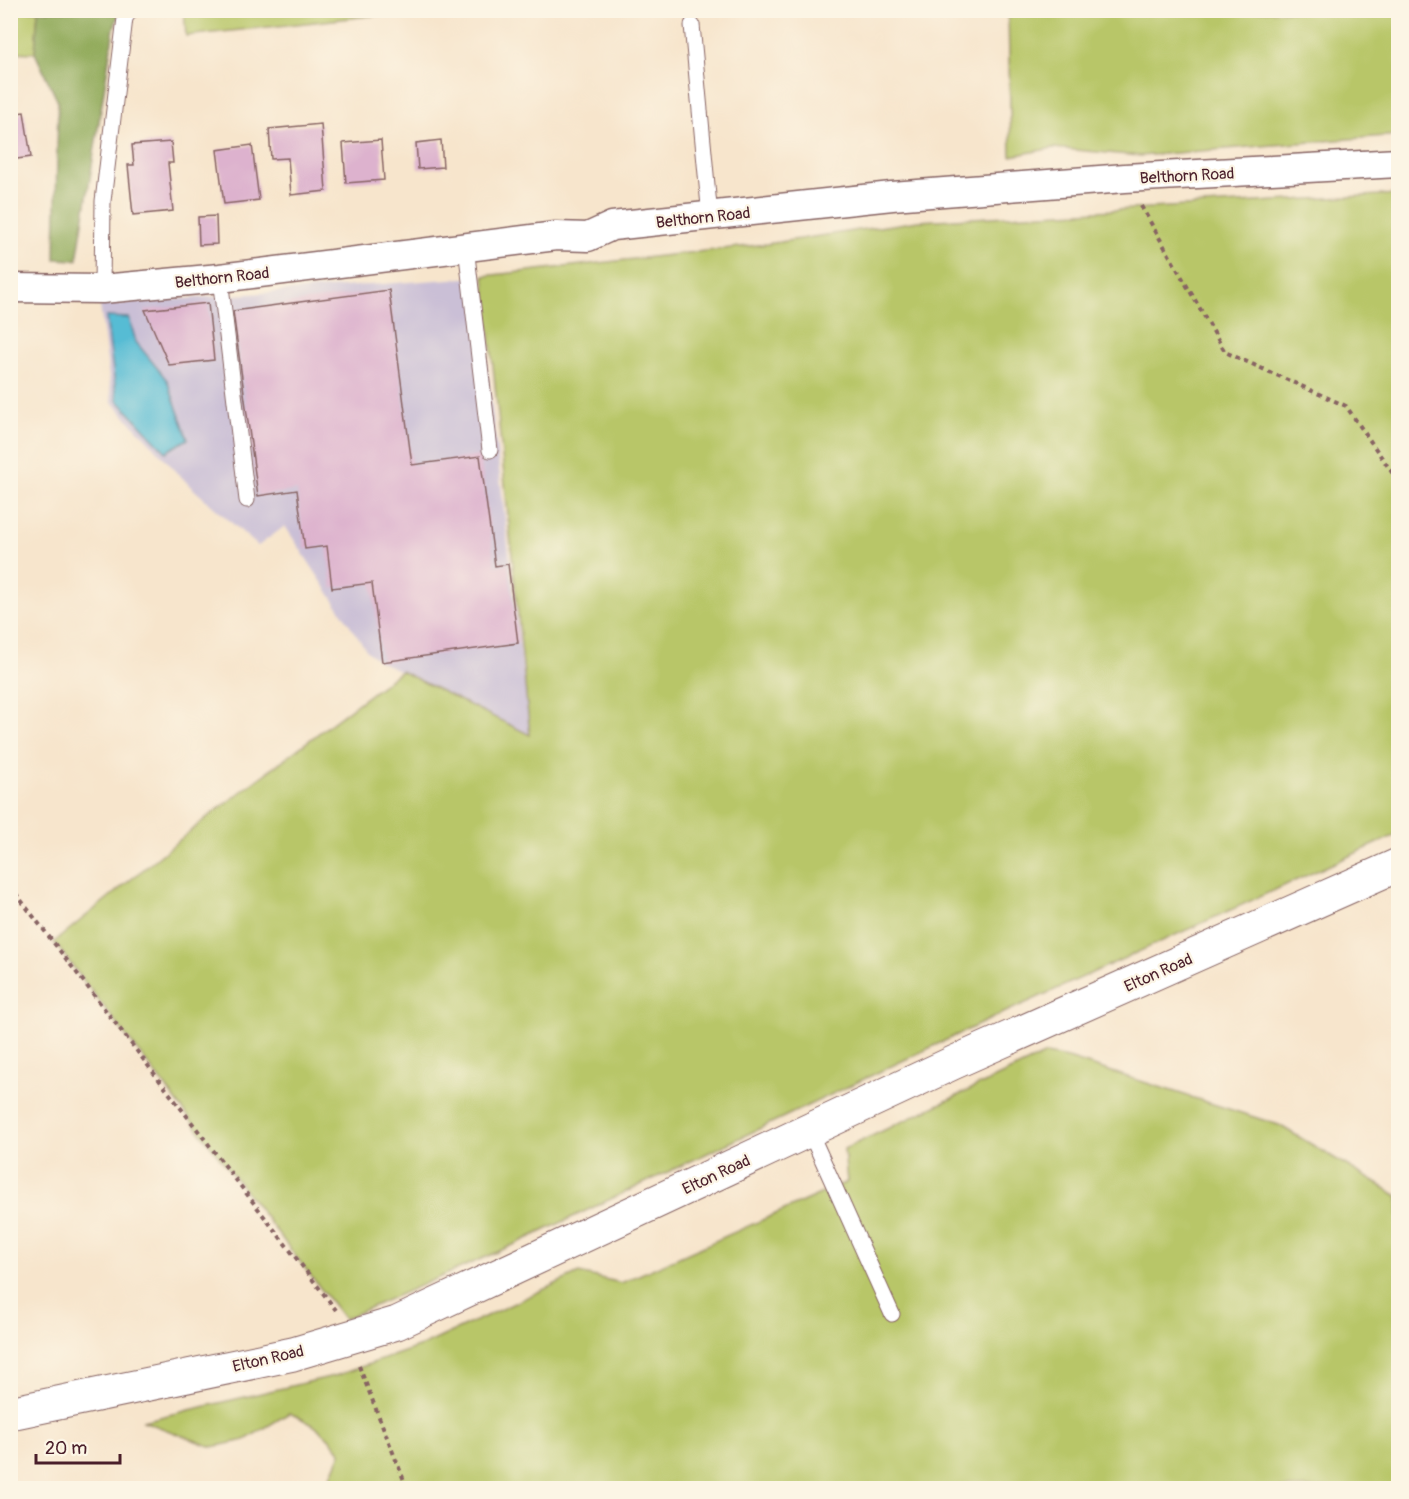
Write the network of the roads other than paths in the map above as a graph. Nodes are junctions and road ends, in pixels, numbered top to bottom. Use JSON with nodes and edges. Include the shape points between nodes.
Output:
{"nodes":[{"id":1,"x":130,"y":10,"type":"edge"},
{"id":2,"x":692,"y":25,"type":"dead end"},
{"id":3,"x":1398,"y":163,"type":"edge"},
{"id":4,"x":710,"y":217,"type":"junction"},
{"id":5,"x":466,"y":247,"type":"junction"},
{"id":6,"x":220,"y":278,"type":"junction"},
{"id":7,"x":10,"y":288,"type":"edge"},
{"id":8,"x":102,"y":288,"type":"junction"},
{"id":9,"x":490,"y":450,"type":"dead end"},
{"id":10,"x":247,"y":500,"type":"dead end"},
{"id":11,"x":1398,"y":865,"type":"edge"},
{"id":12,"x":809,"y":1130,"type":"junction"},
{"id":13,"x":892,"y":1314,"type":"dead end"},
{"id":14,"x":10,"y":1413,"type":"edge"}],
"edges":[{"from":1,"to":8,"type":"lane","via":[[125,18],[103,201]]},
{"from":2,"to":4,"type":"lane"},
{"from":3,"to":4,"type":"street","name":"Belthorn Road","via":[[892,196]]},
{"from":4,"to":5,"type":"street","name":"Belthorn Road","via":[[612,226],[588,237],[556,236]]},
{"from":5,"to":6,"type":"street","name":"Belthorn Road"},
{"from":5,"to":9,"type":"lane"},
{"from":6,"to":8,"type":"street","name":"Belthorn Road"},
{"from":6,"to":10,"type":"lane"},
{"from":7,"to":8,"type":"street","name":"Belthorn Road"},
{"from":11,"to":12,"type":"main road","name":"Elton Road"},
{"from":12,"to":13,"type":"lane"},
{"from":12,"to":14,"type":"main road","name":"Elton Road","via":[[397,1323],[293,1354]]}]}
